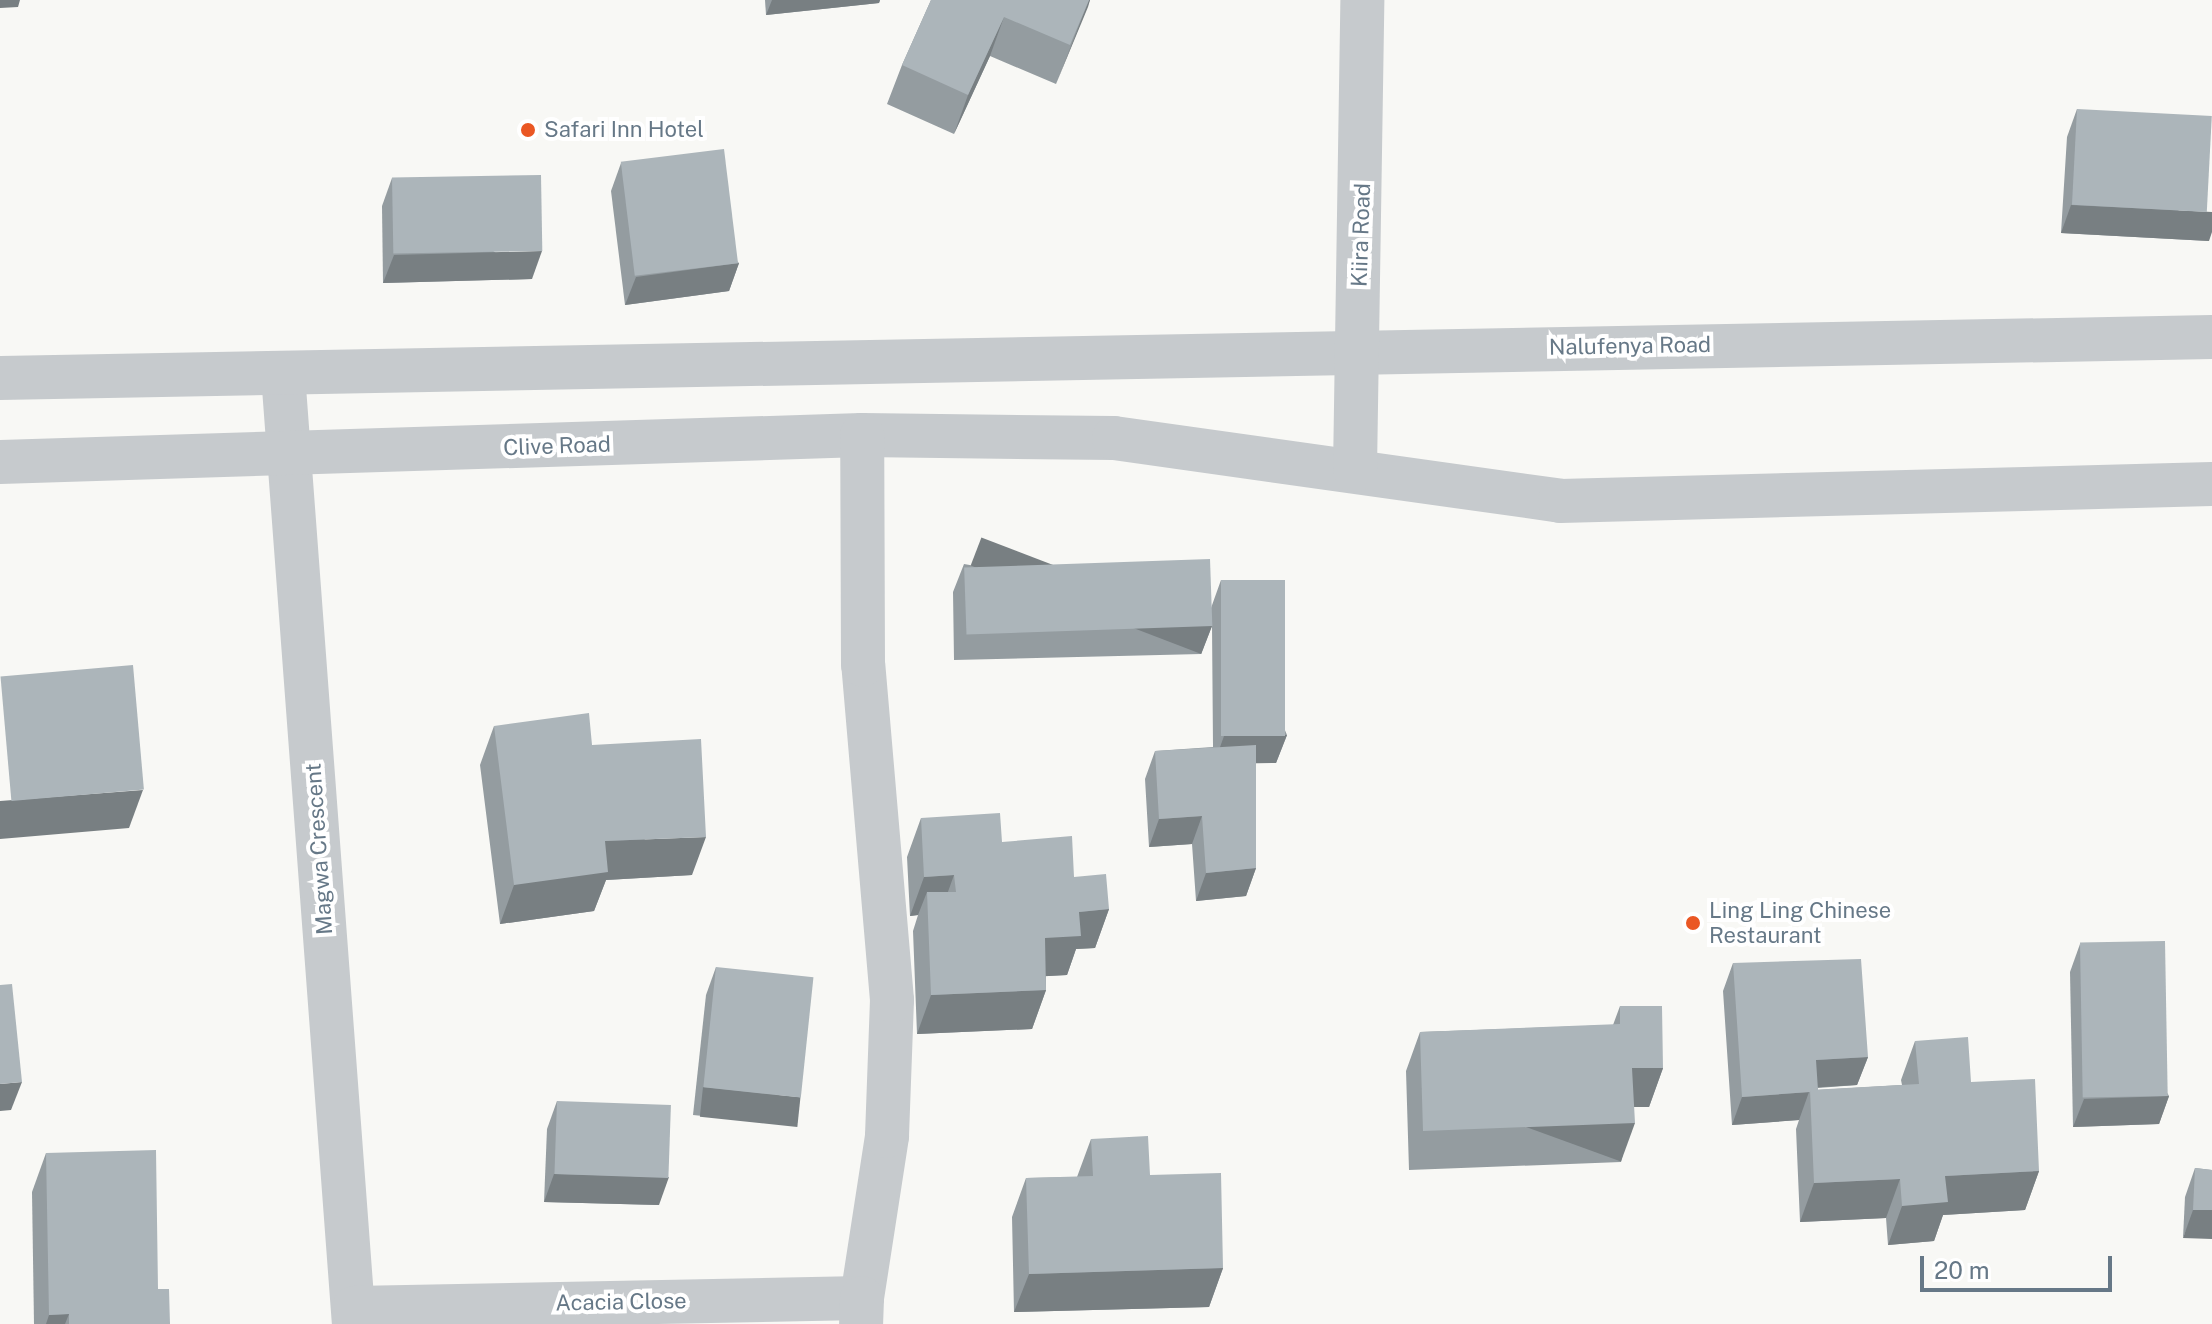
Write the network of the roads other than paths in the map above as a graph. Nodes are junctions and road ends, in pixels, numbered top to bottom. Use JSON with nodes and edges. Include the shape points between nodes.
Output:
{"nodes":[{"id":1,"x":1362,"y":0,"type":"edge"},
{"id":2,"x":2212,"y":337,"type":"edge"},
{"id":3,"x":1358,"y":350,"type":"junction"},
{"id":4,"x":283,"y":374,"type":"junction"},
{"id":5,"x":0,"y":378,"type":"edge"},
{"id":6,"x":862,"y":435,"type":"junction"},
{"id":7,"x":289,"y":456,"type":"junction"},
{"id":8,"x":0,"y":462,"type":"edge"},
{"id":9,"x":1355,"y":470,"type":"junction"},
{"id":10,"x":2212,"y":484,"type":"edge"},
{"id":11,"x":862,"y":1311,"type":"edge"},
{"id":12,"x":354,"y":1316,"type":"edge"}],
"edges":[{"from":1,"to":3,"type":"street","name":"Kiira Road"},
{"from":2,"to":3,"type":"street","name":"Nalufenya Road"},
{"from":3,"to":4,"type":"street","name":"Nalufenya Road"},
{"from":3,"to":9,"type":"street","name":"Kiira Road"},
{"from":4,"to":5,"type":"street"},
{"from":4,"to":7,"type":"street","name":"Magwa Crescent"},
{"from":6,"to":7,"type":"street","name":"Clive Road"},
{"from":6,"to":9,"type":"street","name":"Clive Road","via":[[1114,438]]},
{"from":6,"to":11,"type":"street","via":[[863,665],[892,1000],[887,1136]]},
{"from":7,"to":8,"type":"street","name":"Clive Road"},
{"from":7,"to":12,"type":"street","name":"Magwa Crescent"},
{"from":9,"to":10,"type":"street","via":[[1560,501]]},
{"from":11,"to":12,"type":"street","name":"Acacia Close"}]}
